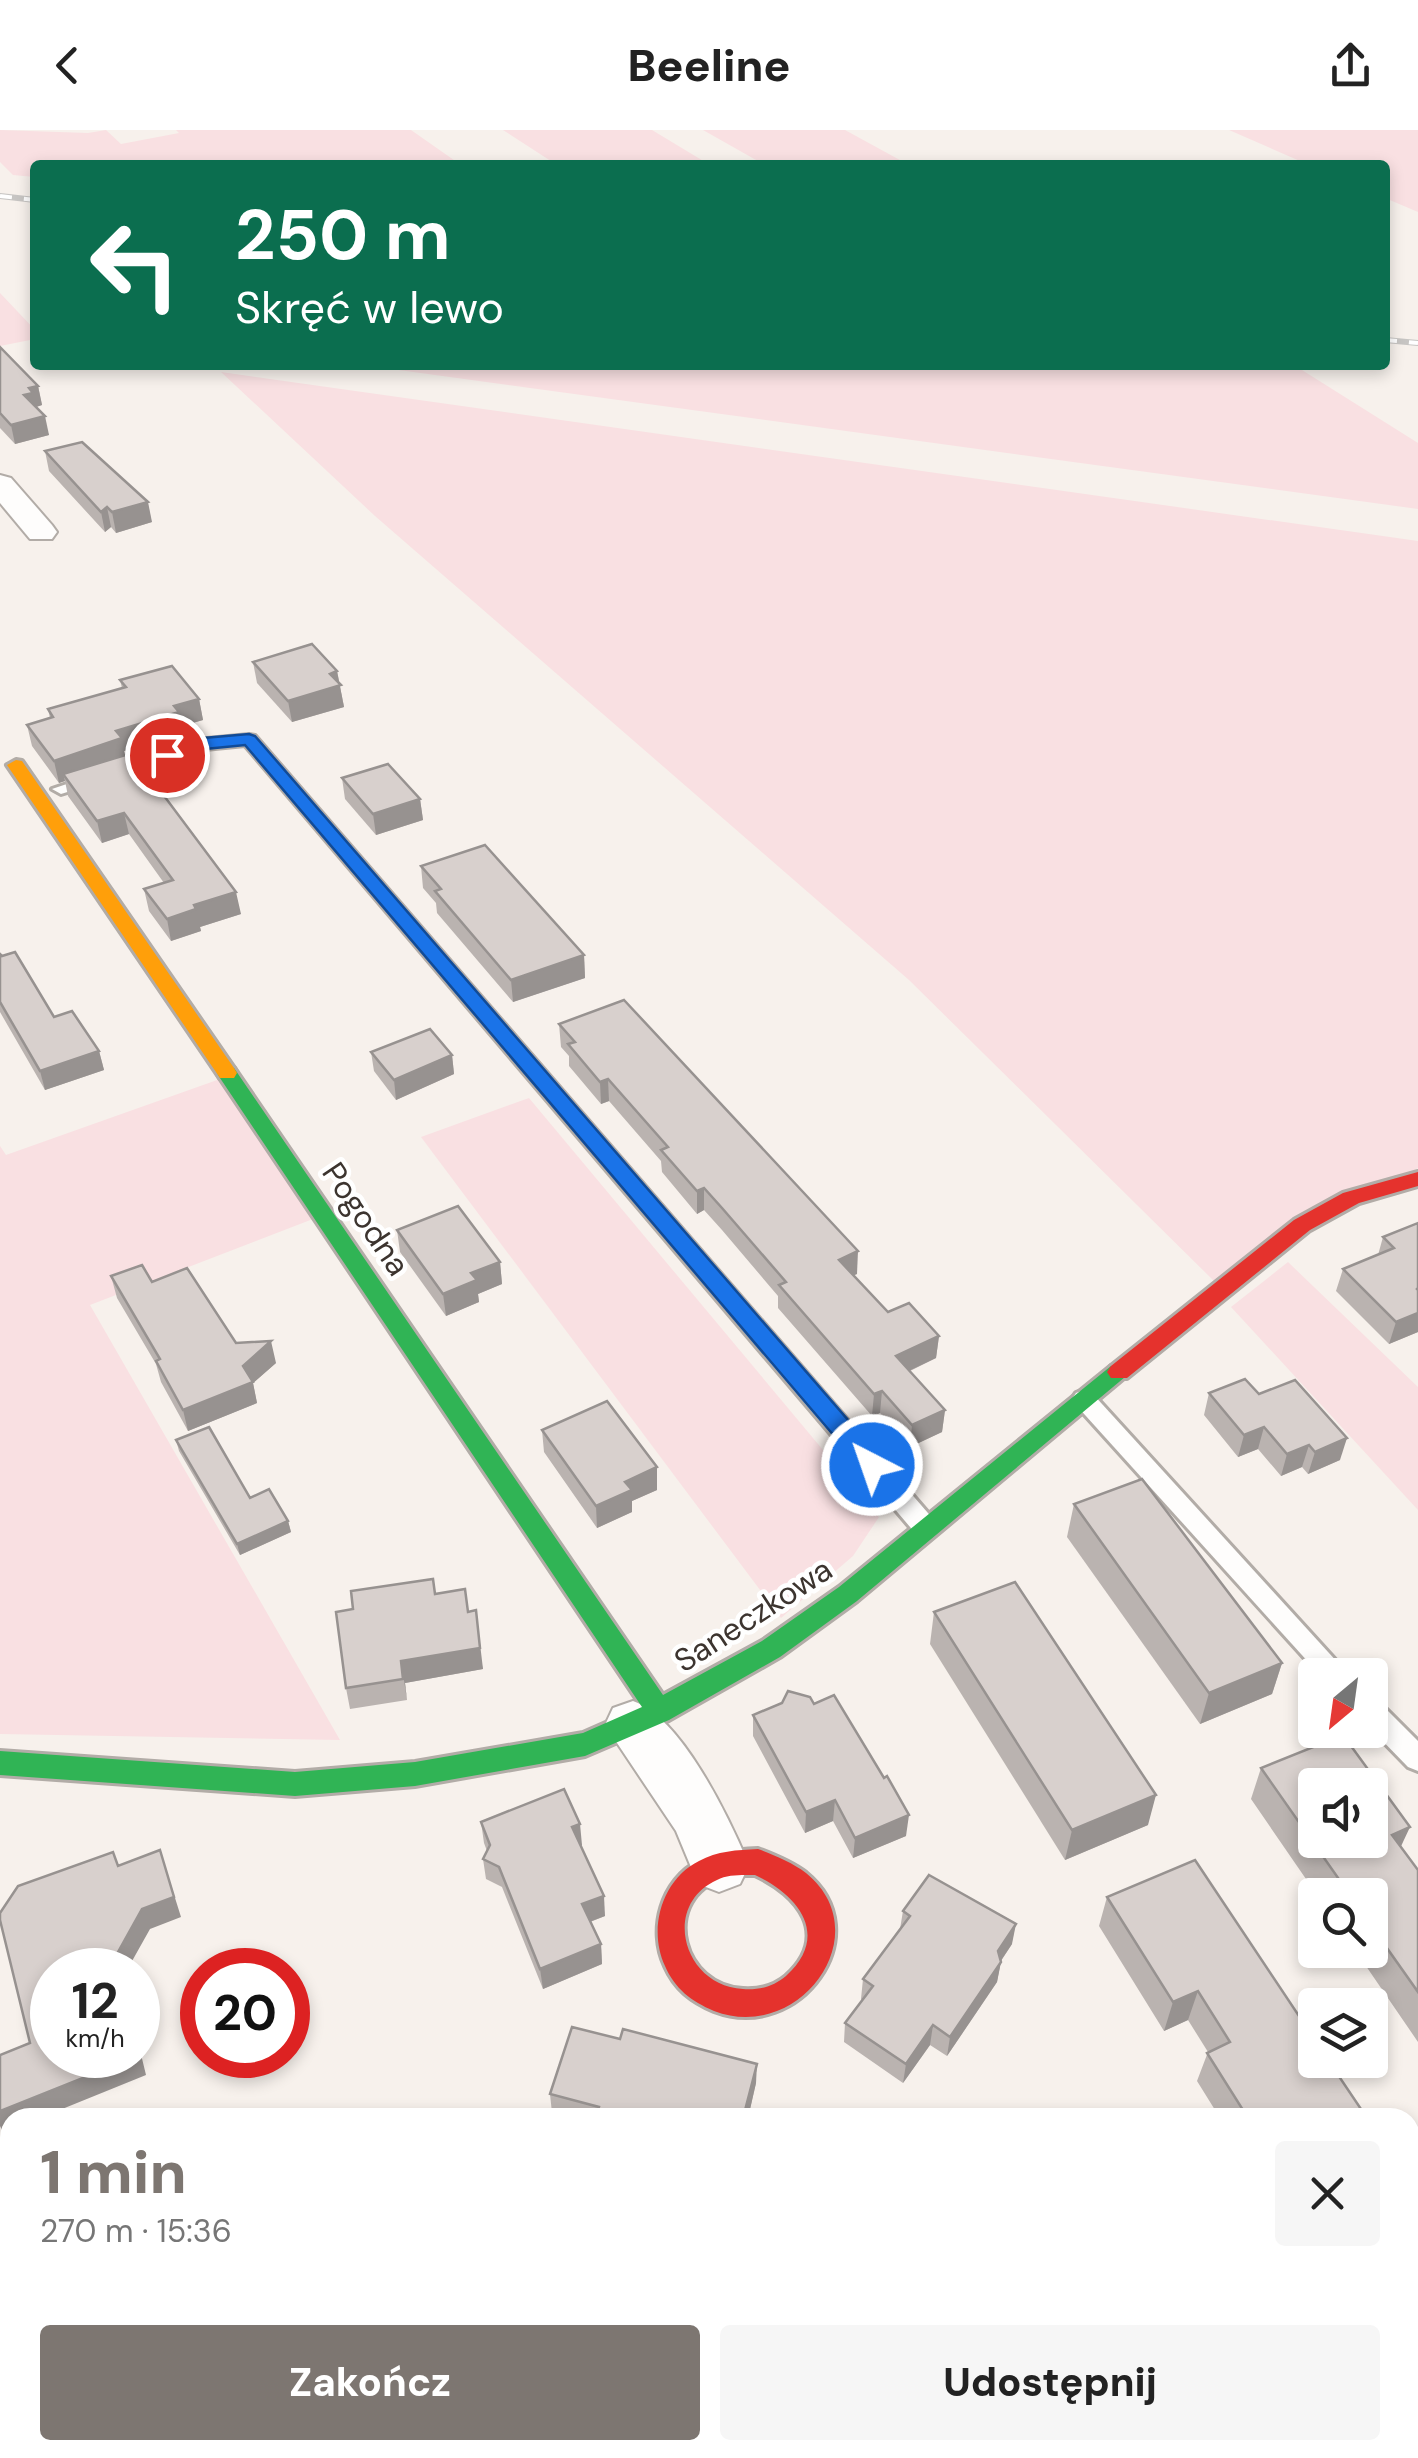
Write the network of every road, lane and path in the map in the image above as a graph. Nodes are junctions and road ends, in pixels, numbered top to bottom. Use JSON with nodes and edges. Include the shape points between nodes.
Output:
{"nodes":[{"id":1,"x":0,"y":484,"type":"edge"},
{"id":2,"x":41,"y":532,"type":"dead end"},
{"id":3,"x":16,"y":765,"type":"dead end"},
{"id":4,"x":61,"y":788,"type":"edge"},
{"id":5,"x":1418,"y":1179,"type":"edge"},
{"id":6,"x":1084,"y":1399,"type":"junction"},
{"id":7,"x":926,"y":1527,"type":"junction"},
{"id":8,"x":1320,"y":1658,"type":"edge"},
{"id":9,"x":646,"y":1718,"type":"junction"},
{"id":10,"x":1388,"y":1728,"type":"edge"},
{"id":11,"x":1418,"y":1758,"type":"edge"},
{"id":12,"x":0,"y":1763,"type":"edge"},
{"id":13,"x":718,"y":1865,"type":"junction"}],
"edges":[{"from":1,"to":2,"type":"street"},
{"from":3,"to":9,"type":"street","name":"Pogodna","via":[[505,1478]]},
{"from":4,"to":7,"type":"lane","via":[[203,744],[249,740]]},
{"from":5,"to":6,"type":"street","name":"Saneczkowa","via":[[1351,1198],[1302,1226]]},
{"from":6,"to":7,"type":"street","name":"Saneczkowa"},
{"from":6,"to":8,"type":"lane"},
{"from":7,"to":9,"type":"street","name":"Saneczkowa","via":[[787,1638]]},
{"from":9,"to":12,"type":"street","name":"Saneczkowa","via":[[585,1744],[415,1774],[295,1784]]},
{"from":9,"to":13,"type":"street"},
{"from":10,"to":11,"type":"lane"},
{"from":13,"to":13,"type":"street","via":[[691,1881],[671,1912],[669,1944],[684,1975],[717,2000],[757,2004],[791,1992],[814,1969],[824,1936],[816,1902],[787,1872],[758,1862]]}]}
